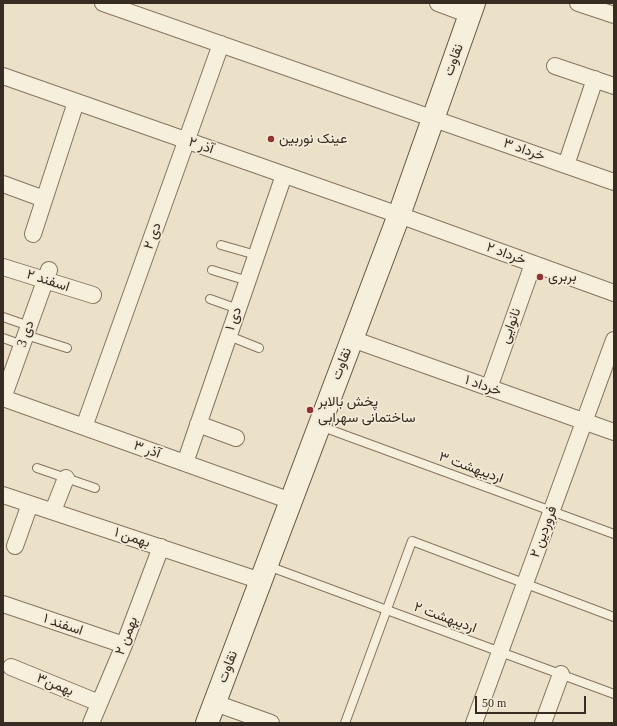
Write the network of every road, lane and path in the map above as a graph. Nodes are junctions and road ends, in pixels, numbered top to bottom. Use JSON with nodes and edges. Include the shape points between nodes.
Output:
{"nodes":[{"id":1,"x":103,"y":3,"type":"edge"},
{"id":2,"x":438,"y":3,"type":"edge"},
{"id":3,"x":578,"y":3,"type":"edge"},
{"id":4,"x":472,"y":9,"type":"edge"},
{"id":5,"x":614,"y":15,"type":"edge"},
{"id":6,"x":221,"y":44,"type":"junction"},
{"id":7,"x":555,"y":66,"type":"dead end"},
{"id":8,"x":3,"y":76,"type":"edge"},
{"id":9,"x":594,"y":79,"type":"junction"},
{"id":10,"x":614,"y":86,"type":"edge"},
{"id":11,"x":76,"y":102,"type":"junction"},
{"id":12,"x":433,"y":118,"type":"junction"},
{"id":13,"x":187,"y":141,"type":"junction"},
{"id":14,"x":566,"y":166,"type":"junction"},
{"id":15,"x":284,"y":175,"type":"junction"},
{"id":16,"x":614,"y":182,"type":"edge"},
{"id":17,"x":3,"y":184,"type":"edge"},
{"id":18,"x":44,"y":199,"type":"junction"},
{"id":19,"x":399,"y":215,"type":"junction"},
{"id":20,"x":33,"y":234,"type":"dead end"},
{"id":21,"x":221,"y":245,"type":"dead end"},
{"id":22,"x":256,"y":255,"type":"junction"},
{"id":23,"x":533,"y":264,"type":"junction"},
{"id":24,"x":3,"y":267,"type":"edge"},
{"id":25,"x":212,"y":270,"type":"dead end"},
{"id":26,"x":47,"y":275,"type":"junction"},
{"id":27,"x":248,"y":280,"type":"junction"},
{"id":28,"x":614,"y":293,"type":"edge"},
{"id":29,"x":93,"y":295,"type":"dead end"},
{"id":30,"x":210,"y":299,"type":"dead end"},
{"id":31,"x":238,"y":309,"type":"junction"},
{"id":32,"x":3,"y":317,"type":"edge"},
{"id":33,"x":26,"y":335,"type":"junction"},
{"id":34,"x":229,"y":336,"type":"junction"},
{"id":35,"x":3,"y":338,"type":"edge"},
{"id":36,"x":352,"y":339,"type":"junction"},
{"id":37,"x":614,"y":340,"type":"edge"},
{"id":38,"x":67,"y":348,"type":"dead end"},
{"id":39,"x":259,"y":348,"type":"dead end"},
{"id":40,"x":489,"y":388,"type":"junction"},
{"id":41,"x":3,"y":398,"type":"edge"},
{"id":42,"x":584,"y":421,"type":"junction"},
{"id":43,"x":198,"y":424,"type":"junction"},
{"id":44,"x":319,"y":426,"type":"junction"},
{"id":45,"x":84,"y":427,"type":"junction"},
{"id":46,"x":614,"y":432,"type":"edge"},
{"id":47,"x":236,"y":438,"type":"dead end"},
{"id":48,"x":185,"y":463,"type":"junction"},
{"id":49,"x":37,"y":468,"type":"dead end"},
{"id":50,"x":66,"y":478,"type":"junction"},
{"id":51,"x":95,"y":488,"type":"dead end"},
{"id":52,"x":3,"y":495,"type":"edge"},
{"id":53,"x":291,"y":501,"type":"junction"},
{"id":54,"x":30,"y":504,"type":"junction"},
{"id":55,"x":53,"y":511,"type":"junction"},
{"id":56,"x":551,"y":511,"type":"junction"},
{"id":57,"x":614,"y":534,"type":"edge"},
{"id":58,"x":15,"y":546,"type":"dead end"},
{"id":59,"x":161,"y":548,"type":"junction"},
{"id":60,"x":264,"y":573,"type":"junction"},
{"id":61,"x":525,"y":584,"type":"junction"},
{"id":62,"x":3,"y":604,"type":"edge"},
{"id":63,"x":386,"y":610,"type":"junction"},
{"id":64,"x":614,"y":617,"type":"edge"},
{"id":65,"x":124,"y":645,"type":"junction"},
{"id":66,"x":500,"y":652,"type":"junction"},
{"id":67,"x":11,"y":666,"type":"dead end"},
{"id":68,"x":561,"y":674,"type":"junction"},
{"id":69,"x":614,"y":694,"type":"edge"},
{"id":70,"x":99,"y":703,"type":"junction"},
{"id":71,"x":215,"y":703,"type":"junction"},
{"id":72,"x":91,"y":723,"type":"edge"},
{"id":73,"x":207,"y":723,"type":"edge"},
{"id":74,"x":271,"y":723,"type":"edge"},
{"id":75,"x":345,"y":723,"type":"edge"},
{"id":76,"x":474,"y":723,"type":"edge"},
{"id":77,"x":543,"y":723,"type":"edge"}],
"edges":[{"from":1,"to":6,"type":"street","name":"خرداد ۳"},
{"from":2,"to":4,"type":"street"},
{"from":3,"to":5,"type":"street"},
{"from":4,"to":12,"type":"street","name":"نقاوت"},
{"from":6,"to":12,"type":"street","name":"خرداد ۳"},
{"from":6,"to":13,"type":"street","name":"دی ۲"},
{"from":7,"to":9,"type":"street"},
{"from":8,"to":11,"type":"street","name":"آذر ۲"},
{"from":9,"to":10,"type":"street"},
{"from":9,"to":14,"type":"street"},
{"from":11,"to":13,"type":"street","name":"آذر ۲"},
{"from":11,"to":18,"type":"street"},
{"from":12,"to":14,"type":"street","name":"خرداد ۳"},
{"from":12,"to":19,"type":"street","name":"نقاوت"},
{"from":13,"to":15,"type":"street","name":"آذر ۲"},
{"from":13,"to":45,"type":"street","name":"دی ۲"},
{"from":14,"to":16,"type":"street","name":"خرداد ۳"},
{"from":15,"to":19,"type":"street","name":"آذر ۲"},
{"from":15,"to":22,"type":"street","name":"دی ۱"},
{"from":17,"to":18,"type":"street"},
{"from":18,"to":20,"type":"street"},
{"from":19,"to":23,"type":"street","name":"خرداد ۲"},
{"from":19,"to":36,"type":"street","name":"نقاوت"},
{"from":21,"to":22,"type":"lane"},
{"from":22,"to":27,"type":"street","name":"دی ۱"},
{"from":23,"to":28,"type":"street","name":"خرداد ۲"},
{"from":23,"to":40,"type":"street","name":"نانوایی"},
{"from":24,"to":26,"type":"street","name":"اسفند ۲"},
{"from":25,"to":27,"type":"lane"},
{"from":26,"to":29,"type":"street","name":"اسفند ۲"},
{"from":26,"to":33,"type":"street","name":"دی 3"},
{"from":27,"to":31,"type":"street","name":"دی ۱"},
{"from":30,"to":31,"type":"lane"},
{"from":31,"to":34,"type":"street","name":"دی ۱"},
{"from":32,"to":33,"type":"lane"},
{"from":33,"to":35,"type":"lane"},
{"from":33,"to":38,"type":"lane"},
{"from":33,"to":41,"type":"street","name":"دی 3"},
{"from":34,"to":39,"type":"lane"},
{"from":34,"to":43,"type":"street","name":"دی ۱"},
{"from":36,"to":40,"type":"street","name":"خرداد ۱"},
{"from":36,"to":44,"type":"street","name":"نقاوت"},
{"from":37,"to":42,"type":"street","name":"فروردین ۲"},
{"from":40,"to":42,"type":"street","name":"خرداد ۱"},
{"from":41,"to":45,"type":"street","name":"آذر ۳"},
{"from":42,"to":46,"type":"street","name":"خرداد ۱"},
{"from":42,"to":56,"type":"street","name":"فروردین ۲"},
{"from":43,"to":47,"type":"street"},
{"from":43,"to":48,"type":"street","name":"دی ۱"},
{"from":44,"to":53,"type":"street","name":"نقاوت"},
{"from":44,"to":56,"type":"lane","name":"اردیبهشت ۳"},
{"from":45,"to":48,"type":"street","name":"آذر ۳"},
{"from":48,"to":53,"type":"street","name":"آذر ۳"},
{"from":49,"to":50,"type":"lane"},
{"from":50,"to":51,"type":"lane"},
{"from":50,"to":55,"type":"street"},
{"from":52,"to":54,"type":"street","name":"بهمن ۱"},
{"from":53,"to":60,"type":"street","name":"نقاوت"},
{"from":54,"to":55,"type":"street","name":"بهمن ۱"},
{"from":54,"to":58,"type":"street"},
{"from":55,"to":59,"type":"street","name":"بهمن ۱"},
{"from":56,"to":57,"type":"lane","name":"اردیبهشت ۳"},
{"from":56,"to":61,"type":"street","name":"فروردین ۲"},
{"from":59,"to":60,"type":"street","name":"بهمن ۱"},
{"from":59,"to":65,"type":"street","name":"بهمن ۲"},
{"from":60,"to":63,"type":"lane","name":"اردیبهشت ۲"},
{"from":60,"to":71,"type":"street","name":"نقاوت"},
{"from":61,"to":63,"type":"lane","via":[[412,541]]},
{"from":61,"to":64,"type":"lane"},
{"from":61,"to":66,"type":"street","name":"فروردین ۲"},
{"from":62,"to":65,"type":"street","name":"اسفند ۱"},
{"from":63,"to":66,"type":"lane","name":"اردیبهشت ۲"},
{"from":63,"to":75,"type":"lane"},
{"from":65,"to":70,"type":"street","name":"بهمن ۲"},
{"from":66,"to":68,"type":"lane","name":"اردیبهشت ۲"},
{"from":66,"to":76,"type":"street","name":"فروردین ۲"},
{"from":67,"to":70,"type":"street","name":"بهمن۳"},
{"from":68,"to":69,"type":"lane","name":"اردیبهشت ۲"},
{"from":68,"to":77,"type":"street"},
{"from":70,"to":72,"type":"street","name":"بهمن ۲"},
{"from":71,"to":73,"type":"street","name":"نقاوت"},
{"from":71,"to":74,"type":"street"}]}
